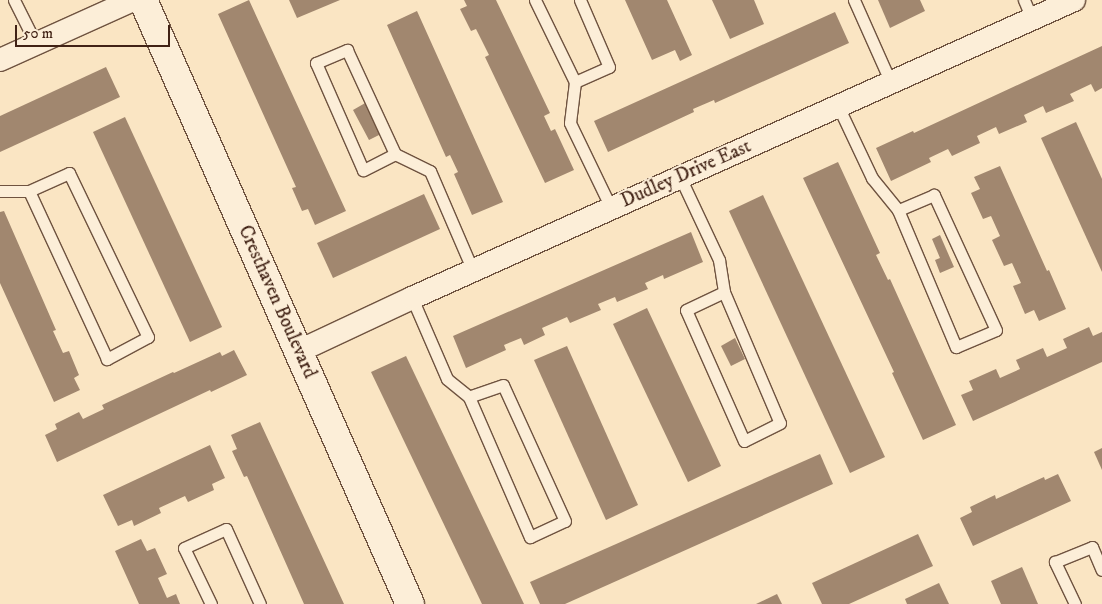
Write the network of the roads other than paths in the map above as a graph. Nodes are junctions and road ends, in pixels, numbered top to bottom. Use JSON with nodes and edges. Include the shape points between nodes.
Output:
{"nodes":[{"id":1,"x":14,"y":0,"type":"edge"},
{"id":2,"x":133,"y":0,"type":"edge"},
{"id":3,"x":143,"y":0,"type":"edge"},
{"id":4,"x":535,"y":0,"type":"edge"},
{"id":5,"x":580,"y":0,"type":"edge"},
{"id":6,"x":854,"y":0,"type":"edge"},
{"id":7,"x":1074,"y":0,"type":"edge"},
{"id":8,"x":1028,"y":10,"type":"edge"},
{"id":9,"x":36,"y":44,"type":"junction"},
{"id":10,"x":0,"y":60,"type":"edge"},
{"id":11,"x":575,"y":82,"type":"junction"},
{"id":12,"x":891,"y":83,"type":"junction"},
{"id":13,"x":838,"y":106,"type":"junction"},
{"id":14,"x":395,"y":154,"type":"junction"},
{"id":15,"x":680,"y":177,"type":"junction"},
{"id":16,"x":0,"y":191,"type":"edge"},
{"id":17,"x":29,"y":191,"type":"junction"},
{"id":18,"x":611,"y":208,"type":"junction"},
{"id":19,"x":898,"y":210,"type":"junction"},
{"id":20,"x":473,"y":270,"type":"junction"},
{"id":21,"x":724,"y":292,"type":"junction"},
{"id":22,"x":412,"y":298,"type":"junction"},
{"id":23,"x":299,"y":351,"type":"junction"},
{"id":24,"x":469,"y":397,"type":"junction"},
{"id":25,"x":1102,"y":570,"type":"edge"},
{"id":26,"x":211,"y":604,"type":"edge"},
{"id":27,"x":260,"y":604,"type":"edge"},
{"id":28,"x":410,"y":604,"type":"edge"},
{"id":29,"x":1074,"y":604,"type":"edge"}],
"edges":[{"from":1,"to":9,"type":"lane"},
{"from":2,"to":9,"type":"street"},
{"from":3,"to":23,"type":"street","name":"Cresthaven Boulevard"},
{"from":4,"to":11,"type":"lane"},
{"from":5,"to":11,"type":"lane","via":[[609,68]]},
{"from":6,"to":12,"type":"lane"},
{"from":7,"to":8,"type":"street","name":"Dudley Drive East"},
{"from":8,"to":12,"type":"street","name":"Dudley Drive East"},
{"from":9,"to":10,"type":"street"},
{"from":11,"to":18,"type":"lane","via":[[570,123]]},
{"from":12,"to":13,"type":"street","name":"Dudley Drive East"},
{"from":13,"to":15,"type":"street","name":"Dudley Drive East"},
{"from":13,"to":19,"type":"lane","via":[[872,178]]},
{"from":14,"to":14,"type":"lane","via":[[347,50],[316,63],[363,170]]},
{"from":14,"to":20,"type":"lane","via":[[430,171]]},
{"from":15,"to":18,"type":"street","name":"Dudley Drive East"},
{"from":15,"to":21,"type":"lane","via":[[719,260]]},
{"from":16,"to":17,"type":"lane"},
{"from":17,"to":17,"type":"lane","via":[[107,359],[148,337],[69,173]]},
{"from":18,"to":20,"type":"street","name":"Dudley Drive East"},
{"from":19,"to":19,"type":"lane","via":[[956,347],[996,330],[934,195]]},
{"from":20,"to":22,"type":"street","name":"Dudley Drive East"},
{"from":21,"to":21,"type":"lane","via":[[686,310],[744,441],[780,423]]},
{"from":22,"to":23,"type":"street","name":"Dudley Drive East"},
{"from":22,"to":24,"type":"lane","via":[[446,379]]},
{"from":23,"to":28,"type":"street","name":"Cresthaven Boulevard"},
{"from":24,"to":24,"type":"lane","via":[[530,537],[565,521],[503,385]]},
{"from":25,"to":29,"type":"lane","via":[[1092,547],[1055,562]]},
{"from":26,"to":27,"type":"lane","via":[[184,548],[226,529]]}]}
